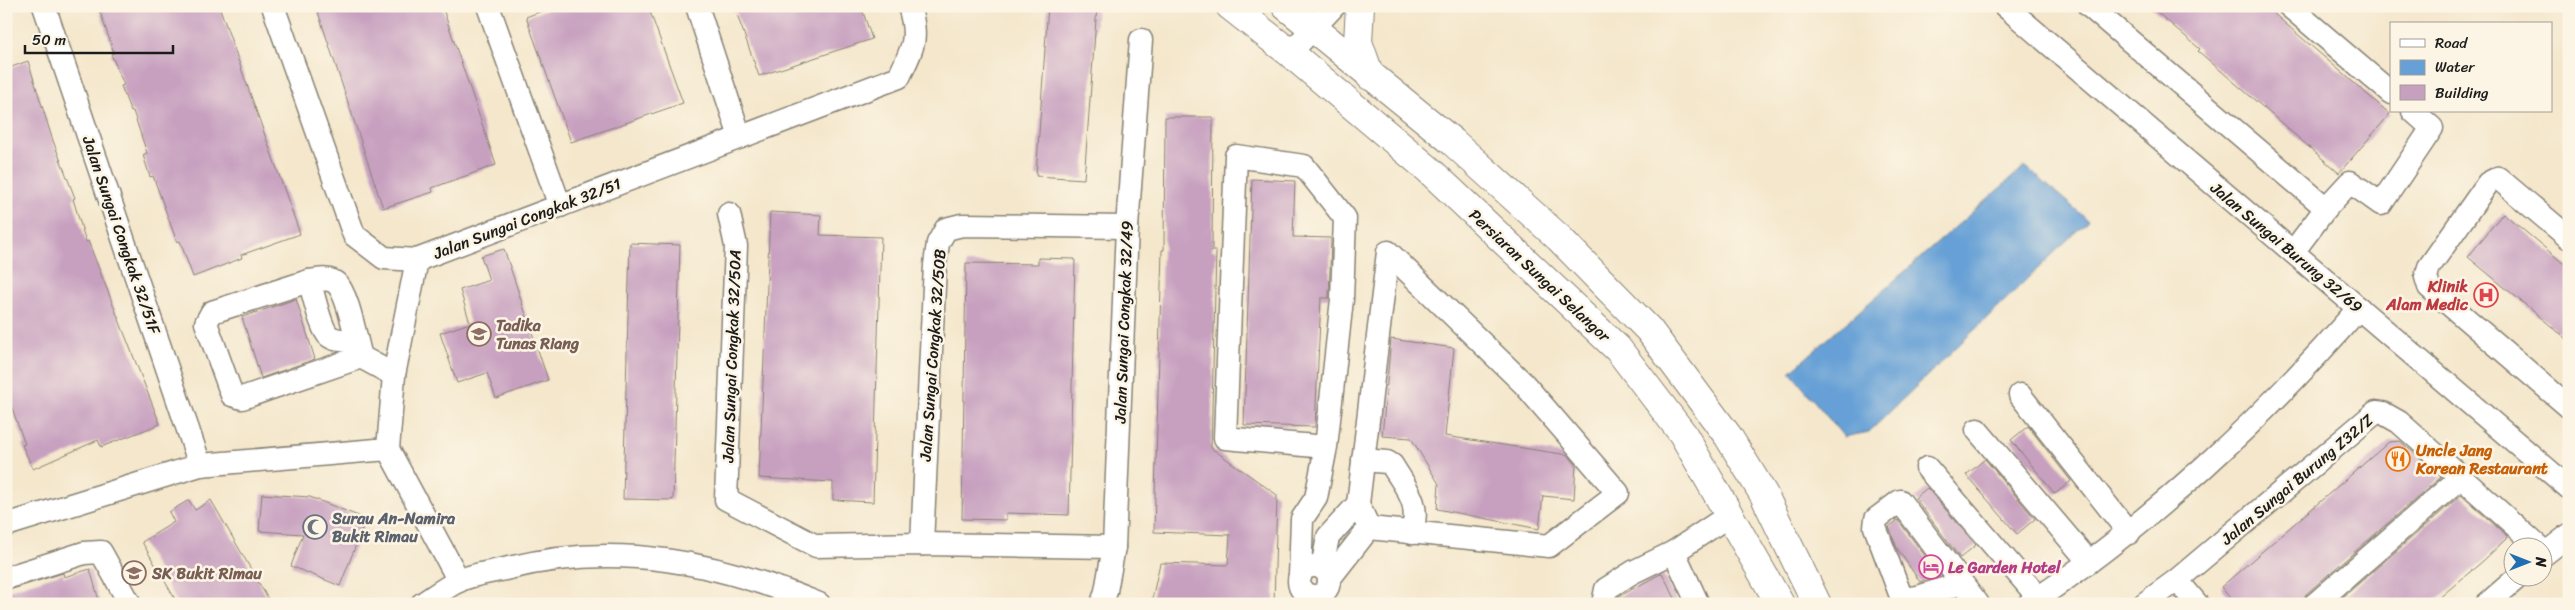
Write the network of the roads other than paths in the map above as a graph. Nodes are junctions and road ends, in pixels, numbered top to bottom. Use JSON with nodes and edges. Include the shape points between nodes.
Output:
{"nodes":[{"id":1,"x":44,"y":6,"type":"edge"},
{"id":2,"x":273,"y":6,"type":"edge"},
{"id":3,"x":488,"y":6,"type":"edge"},
{"id":4,"x":697,"y":6,"type":"edge"},
{"id":5,"x":909,"y":6,"type":"edge"},
{"id":6,"x":1230,"y":6,"type":"edge"},
{"id":7,"x":1286,"y":6,"type":"edge"},
{"id":8,"x":1334,"y":6,"type":"edge"},
{"id":9,"x":1360,"y":6,"type":"edge"},
{"id":10,"x":2005,"y":6,"type":"edge"},
{"id":11,"x":2089,"y":6,"type":"edge"},
{"id":12,"x":2289,"y":6,"type":"edge"},
{"id":13,"x":1312,"y":29,"type":"junction"},
{"id":14,"x":1141,"y":40,"type":"dead end"},
{"id":15,"x":1290,"y":53,"type":"junction"},
{"id":16,"x":1370,"y":76,"type":"junction"},
{"id":17,"x":2390,"y":92,"type":"edge"},
{"id":18,"x":2414,"y":112,"type":"edge"},
{"id":19,"x":740,"y":137,"type":"junction"},
{"id":20,"x":560,"y":206,"type":"junction"},
{"id":21,"x":2326,"y":208,"type":"junction"},
{"id":22,"x":728,"y":214,"type":"dead end"},
{"id":23,"x":1127,"y":227,"type":"junction"},
{"id":24,"x":2569,"y":238,"type":"edge"},
{"id":25,"x":2293,"y":252,"type":"junction"},
{"id":26,"x":416,"y":260,"type":"junction"},
{"id":27,"x":2359,"y":308,"type":"junction"},
{"id":28,"x":359,"y":348,"type":"junction"},
{"id":29,"x":394,"y":376,"type":"junction"},
{"id":30,"x":2020,"y":395,"type":"dead end"},
{"id":31,"x":2569,"y":407,"type":"edge"},
{"id":32,"x":1977,"y":430,"type":"dead end"},
{"id":33,"x":1326,"y":447,"type":"junction"},
{"id":34,"x":388,"y":449,"type":"junction"},
{"id":35,"x":1363,"y":460,"type":"junction"},
{"id":36,"x":200,"y":465,"type":"junction"},
{"id":37,"x":1926,"y":468,"type":"dead end"},
{"id":38,"x":2460,"y":478,"type":"junction"},
{"id":39,"x":2569,"y":488,"type":"edge"},
{"id":40,"x":1358,"y":504,"type":"junction"},
{"id":41,"x":1731,"y":514,"type":"junction"},
{"id":42,"x":6,"y":526,"type":"edge"},
{"id":43,"x":1370,"y":528,"type":"junction"},
{"id":44,"x":1412,"y":533,"type":"junction"},
{"id":45,"x":2128,"y":533,"type":"junction"},
{"id":46,"x":2569,"y":535,"type":"edge"},
{"id":47,"x":2527,"y":538,"type":"edge"},
{"id":48,"x":922,"y":544,"type":"junction"},
{"id":49,"x":2552,"y":546,"type":"edge"},
{"id":50,"x":1114,"y":547,"type":"junction"},
{"id":51,"x":1674,"y":552,"type":"junction"},
{"id":52,"x":2089,"y":562,"type":"junction"},
{"id":53,"x":6,"y":578,"type":"edge"},
{"id":54,"x":459,"y":580,"type":"junction"},
{"id":55,"x":2177,"y":580,"type":"junction"},
{"id":56,"x":1962,"y":583,"type":"dead end"},
{"id":57,"x":1316,"y":585,"type":"edge"},
{"id":58,"x":2506,"y":588,"type":"edge"},
{"id":59,"x":1818,"y":600,"type":"edge"},
{"id":60,"x":2034,"y":601,"type":"edge"},
{"id":61,"x":130,"y":604,"type":"edge"},
{"id":62,"x":422,"y":604,"type":"edge"},
{"id":63,"x":819,"y":604,"type":"edge"},
{"id":64,"x":1102,"y":604,"type":"edge"},
{"id":65,"x":1607,"y":604,"type":"edge"},
{"id":66,"x":1698,"y":604,"type":"edge"},
{"id":67,"x":1780,"y":604,"type":"edge"},
{"id":68,"x":1978,"y":604,"type":"edge"},
{"id":69,"x":2144,"y":604,"type":"edge"},
{"id":70,"x":2197,"y":604,"type":"edge"},
{"id":71,"x":2315,"y":604,"type":"edge"},
{"id":72,"x":2487,"y":604,"type":"edge"}],
"edges":[{"from":1,"to":36,"type":"street","name":"Jalan Sungai Congkak 32/51F"},
{"from":2,"to":26,"type":"street","via":[[354,235],[384,258]]},
{"from":3,"to":20,"type":"street"},
{"from":4,"to":19,"type":"street"},
{"from":5,"to":19,"type":"street","name":"Jalan Sungai Congkak 32/51","via":[[915,26],[913,47],[899,77]]},
{"from":6,"to":15,"type":"main road","name":"Persiaran Sungai Selangor"},
{"from":7,"to":13,"type":"main road"},
{"from":8,"to":13,"type":"street"},
{"from":9,"to":16,"type":"main road","via":[[1358,42]]},
{"from":10,"to":25,"type":"street","name":"Jalan Sungai Burung 32/69"},
{"from":11,"to":21,"type":"street"},
{"from":12,"to":17,"type":"street"},
{"from":13,"to":15,"type":"street"},
{"from":13,"to":16,"type":"main road"},
{"from":14,"to":23,"type":"street","name":"Jalan Sungai Congkak 32/49"},
{"from":15,"to":41,"type":"main road","name":"Persiaran Sungai Selangor","via":[[1428,170],[1618,349],[1683,434]]},
{"from":16,"to":59,"type":"main road","via":[[1453,142],[1559,238],[1649,330],[1728,436],[1764,495]]},
{"from":18,"to":21,"type":"street","via":[[2432,128],[2381,204],[2350,182]]},
{"from":19,"to":20,"type":"street","name":"Jalan Sungai Congkak 32/51"},
{"from":20,"to":26,"type":"street","name":"Jalan Sungai Congkak 32/51"},
{"from":21,"to":25,"type":"street"},
{"from":22,"to":48,"type":"street","name":"Jalan Sungai Congkak 32/50A","via":[[736,246],[726,499],[816,546]]},
{"from":23,"to":48,"type":"street","name":"Jalan Sungai Congkak 32/50B","via":[[962,225],[946,228],[938,243],[935,265]]},
{"from":23,"to":50,"type":"street","name":"Jalan Sungai Congkak 32/49"},
{"from":24,"to":31,"type":"street","via":[[2498,178],[2488,183],[2429,267],[2426,277],[2429,287]]},
{"from":25,"to":27,"type":"street","name":"Jalan Sungai Burung 32/69"},
{"from":26,"to":29,"type":"street","name":"Jalan Sungai Congkak 32/51"},
{"from":27,"to":39,"type":"street","name":"Jalan Sungai Burung 32/69"},
{"from":27,"to":45,"type":"street","via":[[2251,423]]},
{"from":28,"to":28,"type":"street","via":[[242,398],[232,395],[206,323],[212,312],[325,279],[336,282],[343,294]]},
{"from":28,"to":29,"type":"street"},
{"from":29,"to":34,"type":"street","name":"Jalan Sungai Congkak 32/51"},
{"from":30,"to":45,"type":"street"},
{"from":32,"to":52,"type":"street"},
{"from":33,"to":33,"type":"street","via":[[1342,299],[1345,218],[1304,166],[1236,156],[1225,438]]},
{"from":33,"to":57,"type":"street","via":[[1316,498],[1302,519]]},
{"from":34,"to":36,"type":"street"},
{"from":34,"to":54,"type":"street"},
{"from":35,"to":40,"type":"street"},
{"from":35,"to":44,"type":"street","via":[[1392,465],[1415,503]]},
{"from":35,"to":44,"type":"street","via":[[1388,252],[1524,384],[1618,493],[1549,546]]},
{"from":36,"to":42,"type":"street"},
{"from":37,"to":60,"type":"street"},
{"from":38,"to":47,"type":"street","name":"Jalan Sungai Burung Z32/Z"},
{"from":38,"to":55,"type":"street","name":"Jalan Sungai Burung Z32/Z","via":[[2399,422],[2376,412]]},
{"from":38,"to":71,"type":"street"},
{"from":40,"to":43,"type":"street"},
{"from":40,"to":57,"type":"street","via":[[1328,537]]},
{"from":41,"to":51,"type":"street"},
{"from":41,"to":67,"type":"main road","name":"Persiaran Sungai Selangor"},
{"from":43,"to":44,"type":"street"},
{"from":43,"to":57,"type":"street"},
{"from":45,"to":52,"type":"street"},
{"from":46,"to":49,"type":"street"},
{"from":48,"to":50,"type":"street"},
{"from":50,"to":64,"type":"street","name":"Jalan Sungai Congkak 32/49"},
{"from":51,"to":65,"type":"street","via":[[1606,589],[1604,599]]},
{"from":51,"to":66,"type":"street"},
{"from":52,"to":60,"type":"street"},
{"from":53,"to":61,"type":"street","via":[[84,553],[101,552]]},
{"from":54,"to":62,"type":"street"},
{"from":54,"to":63,"type":"street","via":[[545,559],[639,556],[712,568],[786,590]]},
{"from":55,"to":69,"type":"street","name":"Jalan Sungai Burung Z32/Z"},
{"from":55,"to":70,"type":"street"},
{"from":56,"to":68,"type":"street"},
{"from":58,"to":72,"type":"street"}]}
